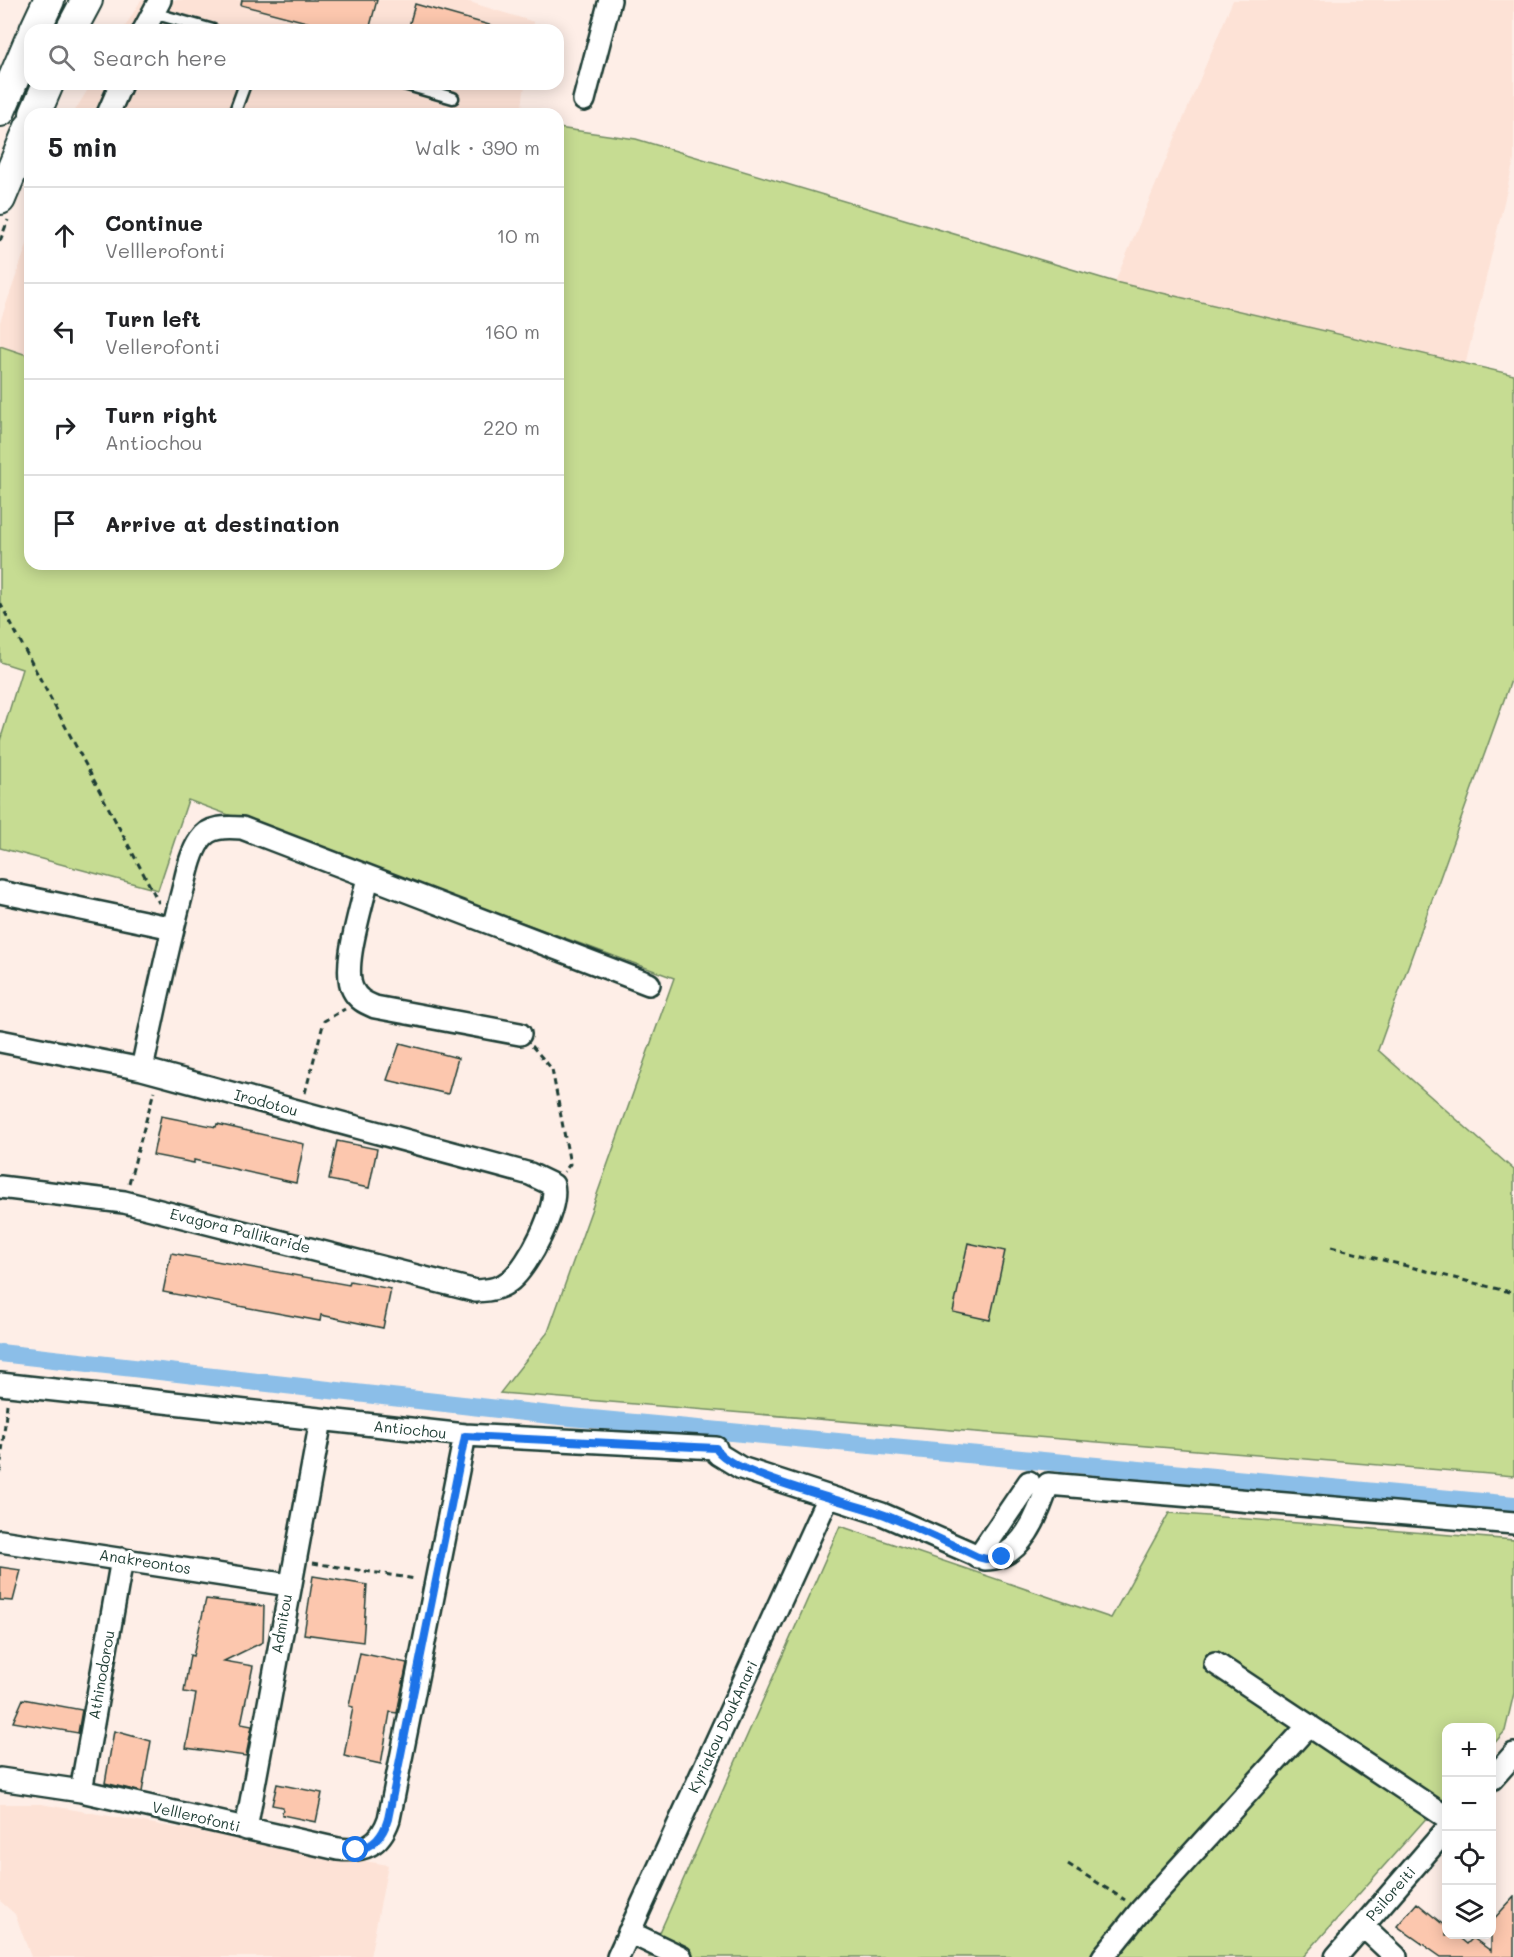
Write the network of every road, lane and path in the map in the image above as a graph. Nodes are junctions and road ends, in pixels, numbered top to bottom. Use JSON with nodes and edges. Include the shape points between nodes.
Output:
{"nodes":[{"id":1,"x":49,"y":0,"type":"edge"},
{"id":2,"x":87,"y":0,"type":"edge"},
{"id":3,"x":610,"y":0,"type":"edge"},
{"id":4,"x":153,"y":14,"type":"edge"},
{"id":5,"x":37,"y":24,"type":"edge"},
{"id":6,"x":75,"y":24,"type":"edge"},
{"id":7,"x":190,"y":24,"type":"edge"},
{"id":8,"x":24,"y":54,"type":"edge"},
{"id":9,"x":46,"y":90,"type":"edge"},
{"id":10,"x":118,"y":90,"type":"edge"},
{"id":11,"x":243,"y":90,"type":"edge"},
{"id":12,"x":425,"y":90,"type":"edge"},
{"id":13,"x":453,"y":98,"type":"dead end"},
{"id":14,"x":584,"y":100,"type":"dead end"},
{"id":15,"x":39,"y":108,"type":"edge"},
{"id":16,"x":111,"y":108,"type":"edge"},
{"id":17,"x":236,"y":108,"type":"edge"},
{"id":18,"x":0,"y":111,"type":"edge"},
{"id":19,"x":24,"y":144,"type":"edge"},
{"id":20,"x":0,"y":199,"type":"edge"},
{"id":21,"x":0,"y":603,"type":"edge"},
{"id":22,"x":368,"y":877,"type":"junction"},
{"id":23,"x":0,"y":892,"type":"edge"},
{"id":24,"x":173,"y":928,"type":"junction"},
{"id":25,"x":649,"y":984,"type":"dead end"},
{"id":26,"x":361,"y":1001,"type":"junction"},
{"id":27,"x":520,"y":1034,"type":"joint"},
{"id":28,"x":0,"y":1041,"type":"edge"},
{"id":29,"x":150,"y":1071,"type":"junction"},
{"id":30,"x":300,"y":1112,"type":"junction"},
{"id":31,"x":553,"y":1185,"type":"junction"},
{"id":32,"x":0,"y":1187,"type":"edge"},
{"id":33,"x":124,"y":1202,"type":"junction"},
{"id":34,"x":1331,"y":1247,"type":"dead end"},
{"id":35,"x":1514,"y":1293,"type":"edge"},
{"id":36,"x":5,"y":1384,"type":"edge"},
{"id":37,"x":321,"y":1420,"type":"junction"},
{"id":38,"x":465,"y":1436,"type":"junction"},
{"id":39,"x":0,"y":1472,"type":"edge"},
{"id":40,"x":828,"y":1497,"type":"junction"},
{"id":41,"x":1514,"y":1523,"type":"edge"},
{"id":42,"x":0,"y":1541,"type":"edge"},
{"id":43,"x":122,"y":1559,"type":"junction"},
{"id":44,"x":294,"y":1560,"type":"junction"},
{"id":45,"x":436,"y":1582,"type":"junction"},
{"id":46,"x":289,"y":1585,"type":"junction"},
{"id":47,"x":1215,"y":1663,"type":"dead end"},
{"id":48,"x":1309,"y":1725,"type":"junction"},
{"id":49,"x":1512,"y":1753,"type":"edge"},
{"id":50,"x":1493,"y":1777,"type":"edge"},
{"id":51,"x":0,"y":1779,"type":"edge"},
{"id":52,"x":81,"y":1791,"type":"junction"},
{"id":53,"x":1442,"y":1814,"type":"edge"},
{"id":54,"x":246,"y":1829,"type":"junction"},
{"id":55,"x":1445,"y":1831,"type":"edge"},
{"id":56,"x":1068,"y":1864,"type":"dead end"},
{"id":57,"x":1141,"y":1910,"type":"junction"},
{"id":58,"x":1363,"y":1926,"type":"junction"},
{"id":59,"x":629,"y":1932,"type":"junction"},
{"id":60,"x":618,"y":1957,"type":"edge"},
{"id":61,"x":681,"y":1957,"type":"edge"},
{"id":62,"x":1103,"y":1957,"type":"edge"},
{"id":63,"x":1336,"y":1957,"type":"edge"},
{"id":64,"x":1396,"y":1957,"type":"edge"}],
"edges":[{"from":1,"to":5,"type":"main road"},
{"from":2,"to":6,"type":"main road"},
{"from":3,"to":14,"type":"street"},
{"from":4,"to":7,"type":"lane"},
{"from":8,"to":18,"type":"main road"},
{"from":9,"to":15,"type":"main road"},
{"from":10,"to":16,"type":"street"},
{"from":11,"to":17,"type":"lane"},
{"from":12,"to":13,"type":"lane"},
{"from":19,"to":20,"type":"main road"},
{"from":21,"to":24,"type":"path"},
{"from":22,"to":24,"type":"street","via":[[242,828],[219,828],[208,831],[200,840]]},
{"from":22,"to":25,"type":"street"},
{"from":22,"to":26,"type":"street","via":[[349,972]]},
{"from":23,"to":24,"type":"street"},
{"from":24,"to":29,"type":"street"},
{"from":26,"to":27,"type":"street","via":[[375,1007]]},
{"from":26,"to":30,"type":"path","via":[[324,1021]]},
{"from":27,"to":31,"type":"path","via":[[552,1069],[570,1164]]},
{"from":28,"to":29,"type":"street","name":"Irodotou"},
{"from":29,"to":30,"type":"street","name":"Irodotou"},
{"from":29,"to":33,"type":"path"},
{"from":30,"to":31,"type":"street","name":"Irodotou","via":[[530,1174]]},
{"from":31,"to":33,"type":"street","name":"Evagora Pallikaride","via":[[553,1207],[524,1265],[512,1280],[497,1289],[477,1291]]},
{"from":32,"to":33,"type":"street","name":"Evagora Pallikaride"},
{"from":34,"to":35,"type":"path"},
{"from":36,"to":37,"type":"street","name":"Antiochou"},
{"from":36,"to":39,"type":"path"},
{"from":37,"to":38,"type":"street","name":"Antiochou"},
{"from":37,"to":44,"type":"street","name":"Admitou"},
{"from":38,"to":40,"type":"street","name":"Antiochou","via":[[716,1448],[718,1454],[741,1468]]},
{"from":38,"to":45,"type":"street"},
{"from":40,"to":41,"type":"street","name":"Antiochou","via":[[882,1514],[986,1559],[1002,1557],[1017,1545],[1032,1523],[1038,1483]]},
{"from":40,"to":59,"type":"street","name":"Kyriakou DoukAnari"},
{"from":42,"to":43,"type":"street","name":"Anakreontos"},
{"from":43,"to":46,"type":"street","name":"Anakreontos"},
{"from":43,"to":52,"type":"street","name":"Athinodorou"},
{"from":44,"to":45,"type":"path"},
{"from":44,"to":46,"type":"street","name":"Admitou"},
{"from":45,"to":54,"type":"street","name":"Velllerofonti","via":[[384,1831],[375,1843],[356,1850]]},
{"from":46,"to":54,"type":"street","name":"Admitou"},
{"from":47,"to":48,"type":"street"},
{"from":48,"to":53,"type":"street"},
{"from":48,"to":57,"type":"street"},
{"from":49,"to":50,"type":"street"},
{"from":51,"to":52,"type":"street","name":"Velllerofonti"},
{"from":52,"to":54,"type":"street","name":"Velllerofonti"},
{"from":55,"to":58,"type":"street","name":"Psiloreiti"},
{"from":56,"to":57,"type":"path"},
{"from":57,"to":62,"type":"street"},
{"from":58,"to":63,"type":"street","name":"Psiloreiti"},
{"from":58,"to":64,"type":"street"},
{"from":59,"to":60,"type":"street","name":"Kyriakou DoukAnari"},
{"from":59,"to":61,"type":"street"}]}
